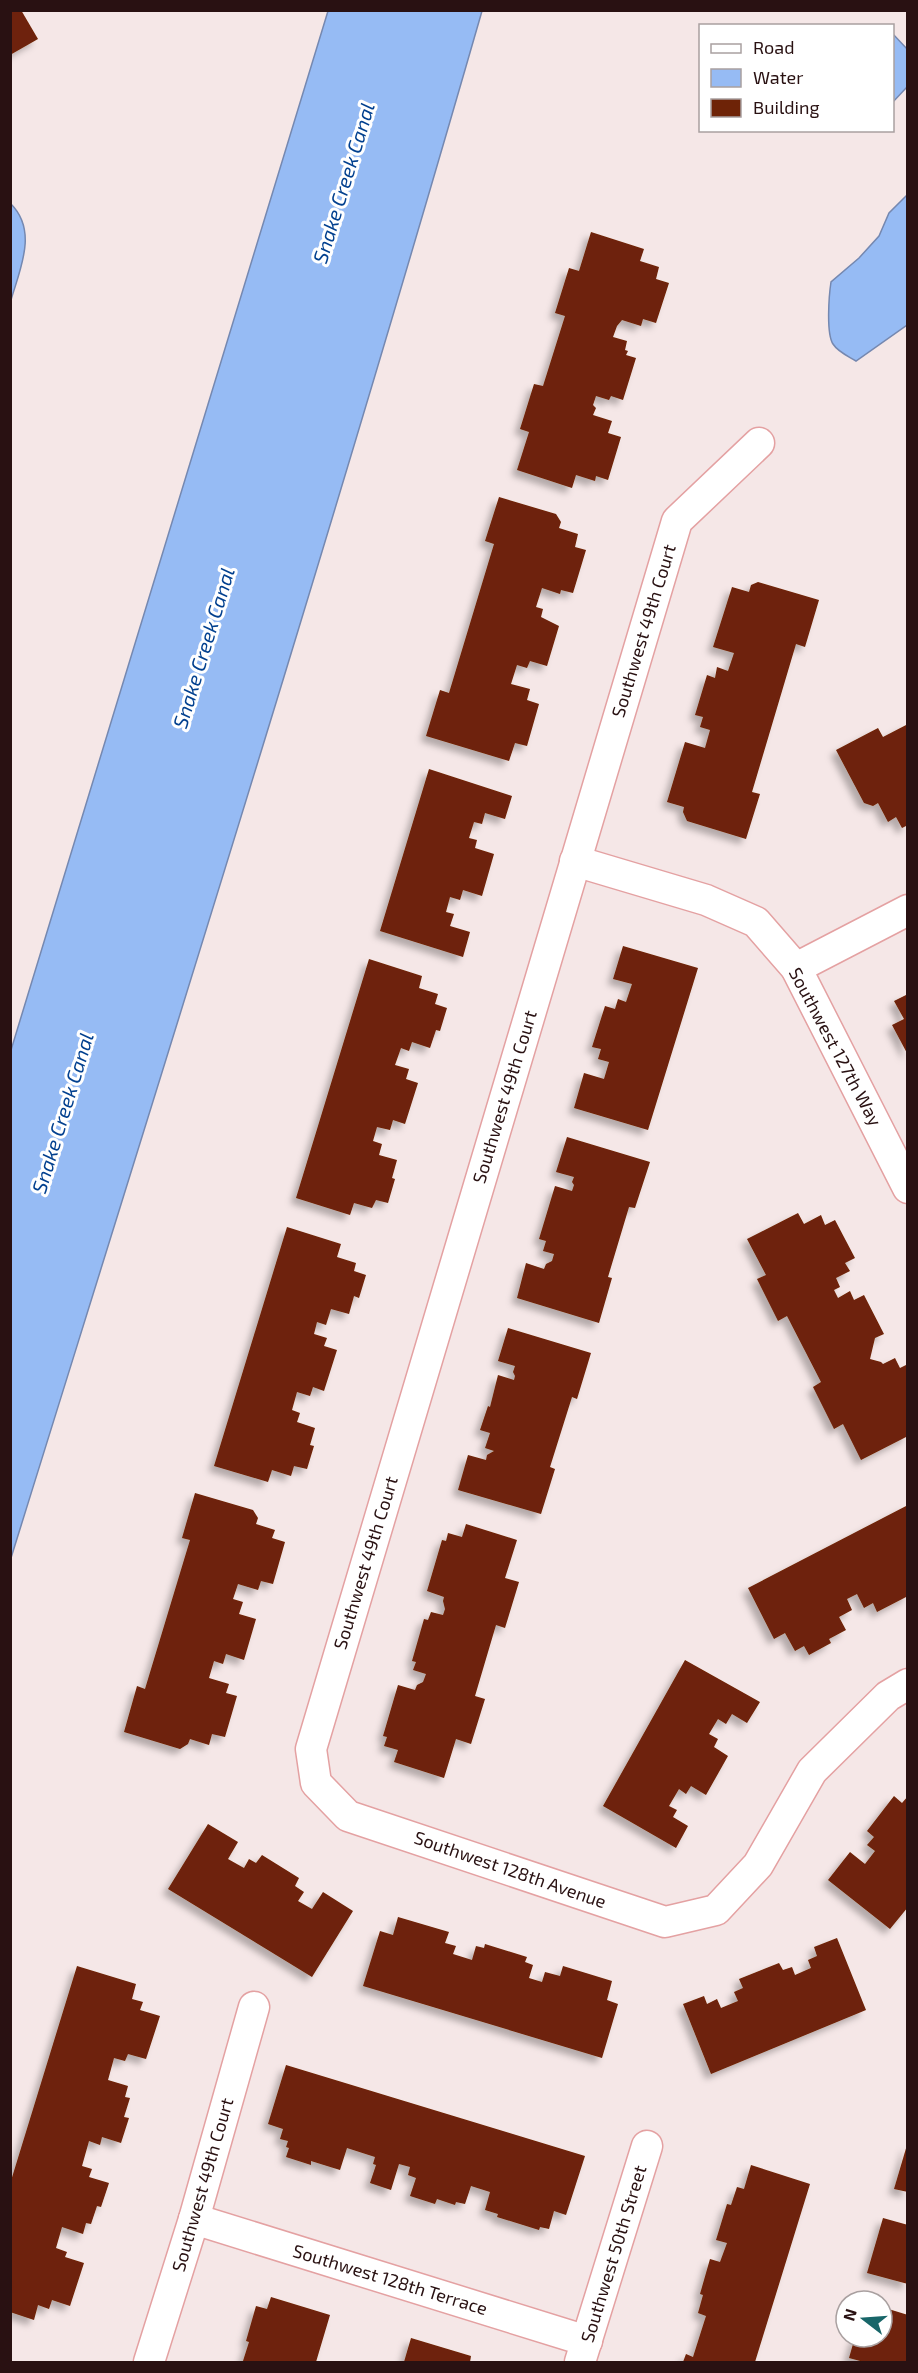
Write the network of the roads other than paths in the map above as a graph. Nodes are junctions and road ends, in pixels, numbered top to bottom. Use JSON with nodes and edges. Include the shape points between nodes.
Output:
{"nodes":[{"id":1,"x":759,"y":443,"type":"dead end"},
{"id":2,"x":575,"y":861,"type":"junction"},
{"id":3,"x":908,"y":910,"type":"edge"},
{"id":4,"x":796,"y":968,"type":"junction"},
{"id":5,"x":908,"y":1188,"type":"edge"},
{"id":6,"x":908,"y":1684,"type":"edge"},
{"id":7,"x":316,"y":1783,"type":"joint"},
{"id":8,"x":255,"y":2007,"type":"dead end"},
{"id":9,"x":647,"y":2146,"type":"dead end"},
{"id":10,"x":194,"y":2219,"type":"junction"},
{"id":11,"x":584,"y":2352,"type":"edge"},
{"id":12,"x":149,"y":2362,"type":"edge"}],
"edges":[{"from":1,"to":2,"type":"street","name":"Southwest 49th Court","via":[[677,521]]},
{"from":2,"to":4,"type":"street","name":"Southwest 127th Way","via":[[706,900],[756,922]]},
{"from":2,"to":7,"type":"street","name":"Southwest 49th Court","via":[[311,1749]]},
{"from":3,"to":4,"type":"street"},
{"from":4,"to":5,"type":"street","name":"Southwest 127th Way"},
{"from":6,"to":7,"type":"street","name":"Southwest 128th Avenue","via":[[888,1696],[812,1771],[758,1865],[716,1910],[665,1922],[348,1816]]},
{"from":8,"to":10,"type":"street","name":"Southwest 49th Court"},
{"from":9,"to":11,"type":"street","name":"Southwest 50th Street"},
{"from":10,"to":11,"type":"street","name":"Southwest 128th Terrace"},
{"from":10,"to":12,"type":"street","name":"Southwest 49th Court"}]}
